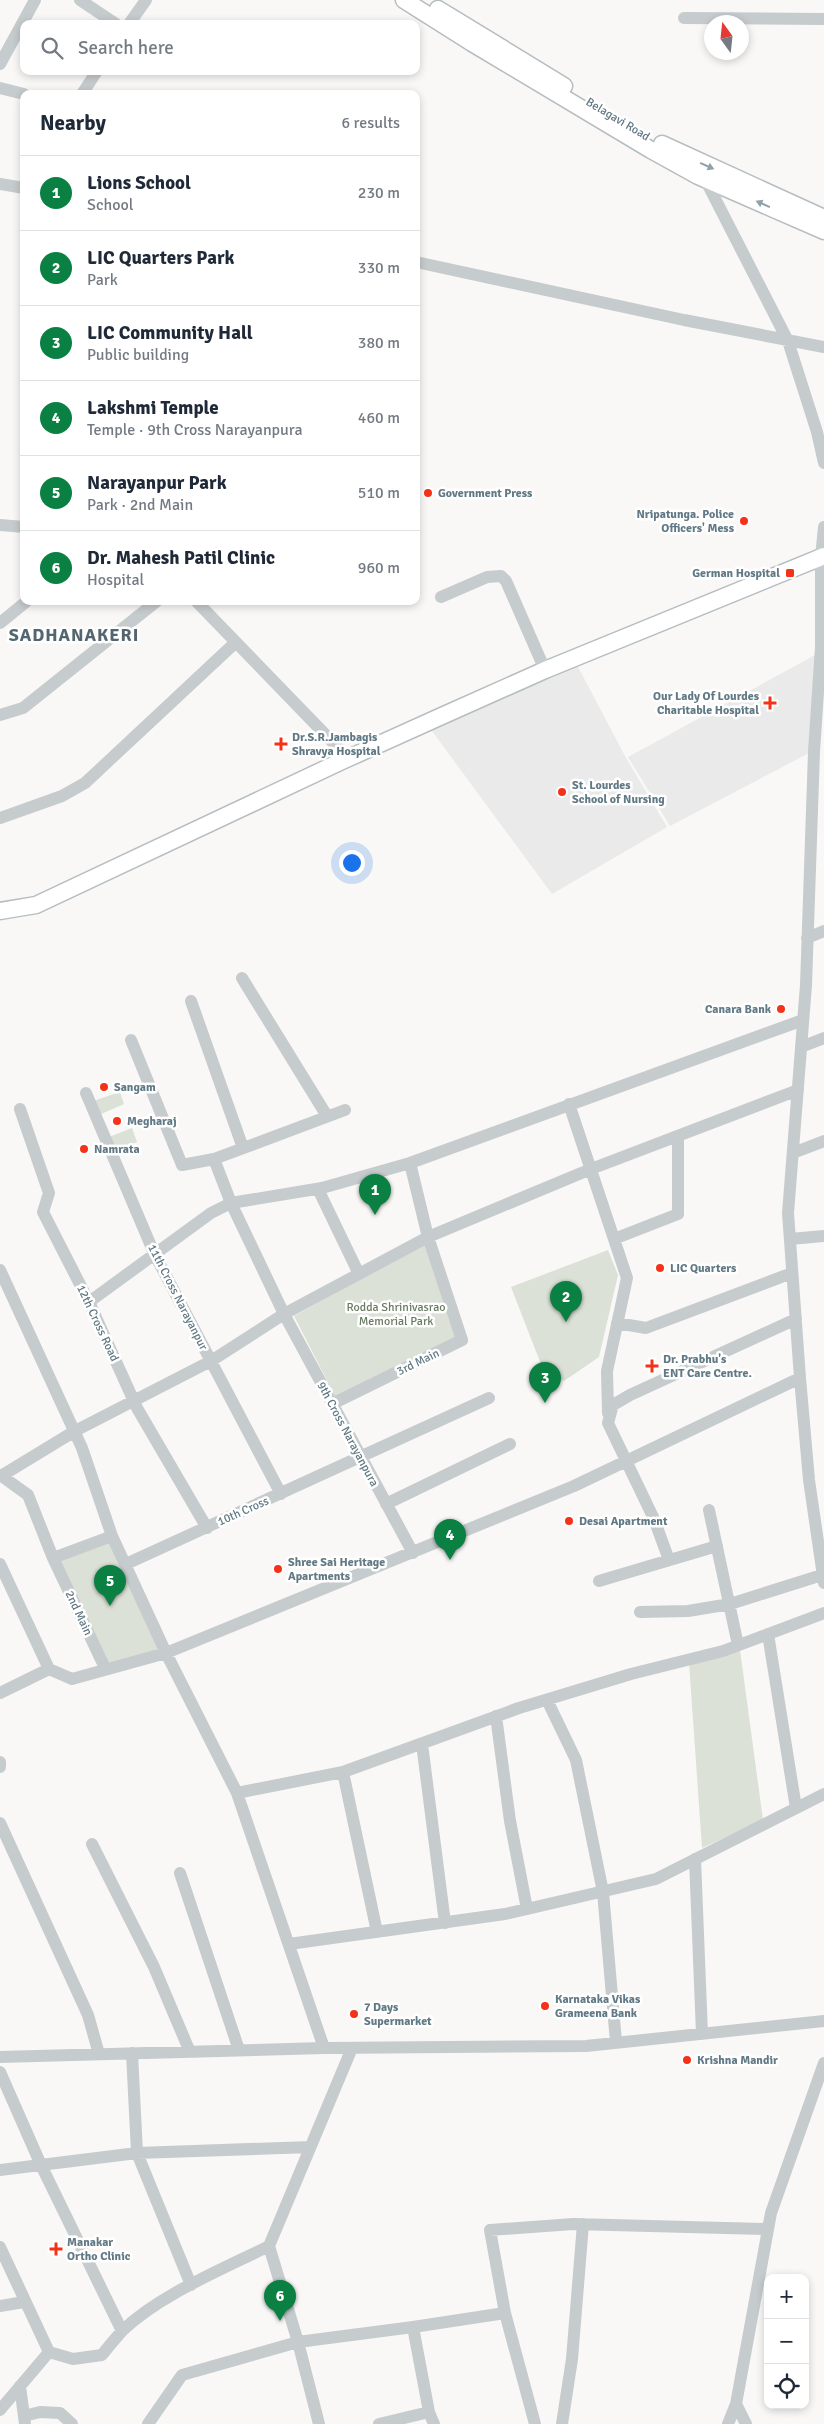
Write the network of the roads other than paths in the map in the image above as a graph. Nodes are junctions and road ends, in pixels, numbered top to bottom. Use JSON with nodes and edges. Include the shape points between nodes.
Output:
{"nodes":[{"id":1,"x":35,"y":0,"type":"edge"},
{"id":2,"x":80,"y":0,"type":"edge"},
{"id":3,"x":146,"y":0,"type":"edge"},
{"id":4,"x":404,"y":0,"type":"edge"},
{"id":5,"x":423,"y":0,"type":"edge"},
{"id":6,"x":684,"y":18,"type":"dead end"},
{"id":7,"x":824,"y":19,"type":"edge"},
{"id":8,"x":24,"y":20,"type":"edge"},
{"id":9,"x":110,"y":20,"type":"edge"},
{"id":10,"x":132,"y":20,"type":"edge"},
{"id":11,"x":20,"y":27,"type":"edge"},
{"id":12,"x":0,"y":64,"type":"edge"},
{"id":13,"x":94,"y":75,"type":"edge"},
{"id":14,"x":0,"y":88,"type":"edge"},
{"id":15,"x":85,"y":90,"type":"edge"},
{"id":16,"x":20,"y":93,"type":"edge"},
{"id":17,"x":705,"y":179,"type":"junction"},
{"id":18,"x":0,"y":184,"type":"edge"},
{"id":19,"x":20,"y":187,"type":"edge"},
{"id":20,"x":824,"y":218,"type":"edge"},
{"id":21,"x":824,"y":231,"type":"edge"},
{"id":22,"x":420,"y":263,"type":"edge"},
{"id":23,"x":788,"y":341,"type":"junction"},
{"id":24,"x":824,"y":347,"type":"edge"},
{"id":25,"x":824,"y":463,"type":"edge"},
{"id":26,"x":0,"y":525,"type":"edge"},
{"id":27,"x":20,"y":527,"type":"edge"},
{"id":28,"x":824,"y":527,"type":"edge"},
{"id":29,"x":822,"y":556,"type":"edge"},
{"id":30,"x":441,"y":597,"type":"dead end"},
{"id":31,"x":21,"y":605,"type":"edge"},
{"id":32,"x":152,"y":605,"type":"edge"},
{"id":33,"x":200,"y":605,"type":"edge"},
{"id":34,"x":0,"y":623,"type":"edge"},
{"id":35,"x":236,"y":642,"type":"junction"},
{"id":36,"x":545,"y":670,"type":"junction"},
{"id":37,"x":0,"y":715,"type":"edge"},
{"id":38,"x":348,"y":758,"type":"junction"},
{"id":39,"x":0,"y":818,"type":"edge"},
{"id":40,"x":0,"y":911,"type":"edge"},
{"id":41,"x":824,"y":931,"type":"edge"},
{"id":42,"x":807,"y":938,"type":"junction"},
{"id":43,"x":242,"y":978,"type":"dead end"},
{"id":44,"x":191,"y":1001,"type":"dead end"},
{"id":45,"x":803,"y":1020,"type":"junction"},
{"id":46,"x":824,"y":1038,"type":"edge"},
{"id":47,"x":131,"y":1040,"type":"dead end"},
{"id":48,"x":801,"y":1047,"type":"junction"},
{"id":49,"x":798,"y":1090,"type":"junction"},
{"id":50,"x":86,"y":1093,"type":"dead end"},
{"id":51,"x":570,"y":1104,"type":"junction"},
{"id":52,"x":20,"y":1109,"type":"dead end"},
{"id":53,"x":345,"y":1110,"type":"dead end"},
{"id":54,"x":327,"y":1116,"type":"junction"},
{"id":55,"x":678,"y":1136,"type":"junction"},
{"id":56,"x":824,"y":1141,"type":"edge"},
{"id":57,"x":243,"y":1148,"type":"junction"},
{"id":58,"x":793,"y":1153,"type":"junction"},
{"id":59,"x":214,"y":1159,"type":"junction"},
{"id":60,"x":410,"y":1162,"type":"junction"},
{"id":61,"x":591,"y":1169,"type":"junction"},
{"id":62,"x":318,"y":1189,"type":"junction"},
{"id":63,"x":231,"y":1203,"type":"junction"},
{"id":64,"x":824,"y":1236,"type":"edge"},
{"id":65,"x":428,"y":1237,"type":"junction"},
{"id":66,"x":614,"y":1239,"type":"junction"},
{"id":67,"x":790,"y":1239,"type":"junction"},
{"id":68,"x":154,"y":1253,"type":"junction"},
{"id":69,"x":0,"y":1270,"type":"edge"},
{"id":70,"x":792,"y":1273,"type":"junction"},
{"id":71,"x":359,"y":1274,"type":"junction"},
{"id":72,"x":89,"y":1302,"type":"junction"},
{"id":73,"x":284,"y":1314,"type":"junction"},
{"id":74,"x":796,"y":1319,"type":"junction"},
{"id":75,"x":617,"y":1323,"type":"junction"},
{"id":76,"x":211,"y":1361,"type":"junction"},
{"id":77,"x":800,"y":1378,"type":"junction"},
{"id":78,"x":489,"y":1398,"type":"dead end"},
{"id":79,"x":135,"y":1402,"type":"junction"},
{"id":80,"x":332,"y":1404,"type":"junction"},
{"id":81,"x":608,"y":1423,"type":"junction"},
{"id":82,"x":75,"y":1432,"type":"junction"},
{"id":83,"x":510,"y":1444,"type":"dead end"},
{"id":84,"x":361,"y":1458,"type":"junction"},
{"id":85,"x":627,"y":1461,"type":"junction"},
{"id":86,"x":1,"y":1475,"type":"edge"},
{"id":87,"x":281,"y":1494,"type":"junction"},
{"id":88,"x":386,"y":1504,"type":"junction"},
{"id":89,"x":709,"y":1510,"type":"dead end"},
{"id":90,"x":206,"y":1528,"type":"junction"},
{"id":91,"x":112,"y":1536,"type":"junction"},
{"id":92,"x":717,"y":1546,"type":"junction"},
{"id":93,"x":413,"y":1553,"type":"junction"},
{"id":94,"x":53,"y":1558,"type":"junction"},
{"id":95,"x":669,"y":1560,"type":"junction"},
{"id":96,"x":0,"y":1564,"type":"edge"},
{"id":97,"x":126,"y":1564,"type":"junction"},
{"id":98,"x":823,"y":1579,"type":"edge"},
{"id":99,"x":599,"y":1581,"type":"dead end"},
{"id":100,"x":730,"y":1604,"type":"junction"},
{"id":101,"x":640,"y":1612,"type":"dead end"},
{"id":102,"x":824,"y":1613,"type":"edge"},
{"id":103,"x":768,"y":1634,"type":"junction"},
{"id":104,"x":738,"y":1645,"type":"junction"},
{"id":105,"x":166,"y":1653,"type":"junction"},
{"id":106,"x":105,"y":1668,"type":"junction"},
{"id":107,"x":49,"y":1669,"type":"junction"},
{"id":108,"x":0,"y":1693,"type":"edge"},
{"id":109,"x":547,"y":1700,"type":"junction"},
{"id":110,"x":496,"y":1716,"type":"junction"},
{"id":111,"x":422,"y":1744,"type":"junction"},
{"id":112,"x":0,"y":1762,"type":"edge"},
{"id":113,"x":0,"y":1767,"type":"edge"},
{"id":114,"x":343,"y":1772,"type":"junction"},
{"id":115,"x":237,"y":1793,"type":"junction"},
{"id":116,"x":824,"y":1794,"type":"edge"},
{"id":117,"x":796,"y":1808,"type":"junction"},
{"id":118,"x":0,"y":1823,"type":"edge"},
{"id":119,"x":92,"y":1844,"type":"dead end"},
{"id":120,"x":696,"y":1859,"type":"junction"},
{"id":121,"x":180,"y":1873,"type":"dead end"},
{"id":122,"x":603,"y":1892,"type":"junction"},
{"id":123,"x":527,"y":1909,"type":"junction"},
{"id":124,"x":445,"y":1923,"type":"junction"},
{"id":125,"x":378,"y":1932,"type":"junction"},
{"id":126,"x":289,"y":1944,"type":"junction"},
{"id":127,"x":824,"y":2021,"type":"edge"},
{"id":128,"x":702,"y":2034,"type":"junction"},
{"id":129,"x":616,"y":2042,"type":"junction"},
{"id":130,"x":324,"y":2048,"type":"junction"},
{"id":131,"x":352,"y":2048,"type":"junction"},
{"id":132,"x":239,"y":2050,"type":"junction"},
{"id":133,"x":190,"y":2052,"type":"junction"},
{"id":134,"x":132,"y":2053,"type":"junction"},
{"id":135,"x":99,"y":2054,"type":"junction"},
{"id":136,"x":0,"y":2057,"type":"edge"},
{"id":137,"x":824,"y":2063,"type":"edge"},
{"id":138,"x":0,"y":2072,"type":"edge"},
{"id":139,"x":310,"y":2147,"type":"junction"},
{"id":140,"x":136,"y":2153,"type":"junction"},
{"id":141,"x":41,"y":2165,"type":"junction"},
{"id":142,"x":0,"y":2170,"type":"edge"},
{"id":143,"x":583,"y":2224,"type":"junction"},
{"id":144,"x":768,"y":2229,"type":"junction"},
{"id":145,"x":269,"y":2246,"type":"junction"},
{"id":146,"x":0,"y":2247,"type":"edge"},
{"id":147,"x":191,"y":2285,"type":"junction"},
{"id":148,"x":24,"y":2302,"type":"junction"},
{"id":149,"x":0,"y":2306,"type":"edge"},
{"id":150,"x":505,"y":2313,"type":"junction"},
{"id":151,"x":413,"y":2327,"type":"junction"},
{"id":152,"x":122,"y":2331,"type":"junction"},
{"id":153,"x":298,"y":2342,"type":"junction"},
{"id":154,"x":49,"y":2352,"type":"junction"},
{"id":155,"x":20,"y":2386,"type":"junction"},
{"id":156,"x":736,"y":2404,"type":"junction"},
{"id":157,"x":0,"y":2410,"type":"edge"},
{"id":158,"x":429,"y":2412,"type":"junction"},
{"id":159,"x":25,"y":2420,"type":"edge"},
{"id":160,"x":72,"y":2424,"type":"edge"},
{"id":161,"x":148,"y":2424,"type":"edge"},
{"id":162,"x":319,"y":2424,"type":"edge"},
{"id":163,"x":379,"y":2424,"type":"edge"},
{"id":164,"x":434,"y":2424,"type":"edge"},
{"id":165,"x":535,"y":2424,"type":"edge"},
{"id":166,"x":562,"y":2424,"type":"edge"},
{"id":167,"x":728,"y":2424,"type":"edge"},
{"id":168,"x":746,"y":2424,"type":"edge"}],
"edges":[{"from":1,"to":8,"type":"street"},
{"from":2,"to":9,"type":"street"},
{"from":3,"to":10,"type":"street"},
{"from":4,"to":17,"type":"main road","via":[[532,80]]},
{"from":5,"to":20,"type":"main road","name":"Belagavi Road","one_way":true,"via":[[655,141]]},
{"from":6,"to":7,"type":"street"},
{"from":11,"to":12,"type":"street"},
{"from":13,"to":15,"type":"street"},
{"from":14,"to":16,"type":"street"},
{"from":21,"to":17,"type":"main road","one_way":true},
{"from":17,"to":23,"type":"street"},
{"from":18,"to":19,"type":"street"},
{"from":22,"to":23,"type":"street"},
{"from":23,"to":24,"type":"street"},
{"from":23,"to":25,"type":"street"},
{"from":26,"to":27,"type":"street"},
{"from":28,"to":29,"type":"street"},
{"from":29,"to":36,"type":"main road"},
{"from":29,"to":42,"type":"street","via":[[821,647],[813,760]]},
{"from":30,"to":36,"type":"street","via":[[487,577],[501,576],[506,580]]},
{"from":31,"to":34,"type":"street"},
{"from":32,"to":37,"type":"street","via":[[23,708]]},
{"from":33,"to":35,"type":"street"},
{"from":35,"to":38,"type":"street"},
{"from":35,"to":39,"type":"street","via":[[85,783],[62,796]]},
{"from":36,"to":38,"type":"main road"},
{"from":38,"to":40,"type":"main road","via":[[36,905]]},
{"from":41,"to":42,"type":"street"},
{"from":42,"to":45,"type":"street"},
{"from":43,"to":54,"type":"street"},
{"from":44,"to":57,"type":"street"},
{"from":45,"to":48,"type":"street"},
{"from":45,"to":51,"type":"street"},
{"from":46,"to":48,"type":"street"},
{"from":47,"to":59,"type":"street","via":[[182,1165]]},
{"from":48,"to":49,"type":"street"},
{"from":49,"to":55,"type":"street"},
{"from":49,"to":58,"type":"street"},
{"from":50,"to":68,"type":"street","name":"11th Cross Narayanpur"},
{"from":51,"to":60,"type":"street"},
{"from":51,"to":61,"type":"street"},
{"from":52,"to":72,"type":"street","name":"12th Cross Road","via":[[49,1193],[43,1212]]},
{"from":53,"to":54,"type":"street"},
{"from":54,"to":57,"type":"street"},
{"from":55,"to":61,"type":"street"},
{"from":55,"to":66,"type":"street","via":[[678,1214]]},
{"from":56,"to":58,"type":"street"},
{"from":57,"to":59,"type":"street"},
{"from":58,"to":67,"type":"street","via":[[788,1213]]},
{"from":59,"to":63,"type":"street","name":"9th Cross Narayanpura"},
{"from":60,"to":62,"type":"street"},
{"from":60,"to":65,"type":"street"},
{"from":61,"to":65,"type":"street"},
{"from":61,"to":66,"type":"street"},
{"from":62,"to":63,"type":"street"},
{"from":62,"to":71,"type":"street"},
{"from":63,"to":68,"type":"street","via":[[211,1213]]},
{"from":63,"to":73,"type":"street","name":"9th Cross Narayanpura"},
{"from":64,"to":67,"type":"street"},
{"from":65,"to":71,"type":"street"},
{"from":65,"to":80,"type":"street","name":"3rd Main","via":[[462,1340]]},
{"from":66,"to":75,"type":"street","via":[[627,1278]]},
{"from":67,"to":70,"type":"street"},
{"from":68,"to":72,"type":"street"},
{"from":68,"to":76,"type":"street","name":"11th Cross Narayanpur"},
{"from":69,"to":82,"type":"street"},
{"from":70,"to":74,"type":"street"},
{"from":70,"to":75,"type":"street","via":[[646,1328]]},
{"from":71,"to":73,"type":"street"},
{"from":72,"to":79,"type":"street","name":"12th Cross Road"},
{"from":73,"to":76,"type":"street"},
{"from":73,"to":80,"type":"street","name":"9th Cross Narayanpura"},
{"from":74,"to":77,"type":"street"},
{"from":74,"to":81,"type":"street","via":[[630,1395],[613,1405]]},
{"from":75,"to":81,"type":"street","via":[[607,1371]]},
{"from":76,"to":79,"type":"street"},
{"from":76,"to":87,"type":"street","name":"11th Cross Narayanpur"},
{"from":77,"to":85,"type":"street"},
{"from":77,"to":98,"type":"street","via":[[809,1480]]},
{"from":78,"to":84,"type":"street","name":"10th Cross"},
{"from":79,"to":82,"type":"street"},
{"from":79,"to":90,"type":"street","name":"12th Cross Road"},
{"from":80,"to":84,"type":"street","name":"9th Cross Narayanpura"},
{"from":81,"to":85,"type":"street"},
{"from":82,"to":86,"type":"street"},
{"from":82,"to":91,"type":"street"},
{"from":83,"to":88,"type":"street"},
{"from":84,"to":87,"type":"street","name":"10th Cross"},
{"from":84,"to":88,"type":"street","name":"9th Cross Narayanpura"},
{"from":85,"to":93,"type":"street"},
{"from":85,"to":95,"type":"street"},
{"from":86,"to":94,"type":"street","name":"2nd Main","via":[[28,1495]]},
{"from":87,"to":90,"type":"street","name":"10th Cross"},
{"from":88,"to":93,"type":"street","name":"9th Cross Narayanpura"},
{"from":89,"to":92,"type":"street"},
{"from":90,"to":97,"type":"street","name":"10th Cross"},
{"from":91,"to":94,"type":"street"},
{"from":91,"to":97,"type":"street"},
{"from":92,"to":95,"type":"street"},
{"from":92,"to":100,"type":"street"},
{"from":93,"to":105,"type":"street"},
{"from":94,"to":106,"type":"street","name":"2nd Main"},
{"from":95,"to":99,"type":"street"},
{"from":96,"to":107,"type":"street"},
{"from":97,"to":105,"type":"street"},
{"from":98,"to":100,"type":"street"},
{"from":100,"to":101,"type":"street","via":[[688,1611]]},
{"from":100,"to":104,"type":"street"},
{"from":102,"to":103,"type":"street"},
{"from":103,"to":104,"type":"street"},
{"from":103,"to":117,"type":"street"},
{"from":104,"to":109,"type":"street"},
{"from":105,"to":106,"type":"street"},
{"from":105,"to":115,"type":"street"},
{"from":106,"to":107,"type":"street","via":[[72,1679]]},
{"from":107,"to":108,"type":"street"},
{"from":109,"to":110,"type":"street"},
{"from":109,"to":122,"type":"street","via":[[576,1760]]},
{"from":110,"to":111,"type":"street"},
{"from":110,"to":123,"type":"street","via":[[510,1821]]},
{"from":111,"to":114,"type":"street"},
{"from":111,"to":124,"type":"street"},
{"from":112,"to":113,"type":"street"},
{"from":114,"to":115,"type":"street"},
{"from":114,"to":125,"type":"street"},
{"from":115,"to":126,"type":"street"},
{"from":116,"to":117,"type":"street"},
{"from":117,"to":120,"type":"street"},
{"from":118,"to":135,"type":"street","via":[[88,2015]]},
{"from":119,"to":133,"type":"street","via":[[154,1967]]},
{"from":120,"to":122,"type":"street","via":[[656,1880]]},
{"from":120,"to":128,"type":"street"},
{"from":121,"to":132,"type":"street"},
{"from":122,"to":123,"type":"street"},
{"from":122,"to":129,"type":"street"},
{"from":123,"to":124,"type":"street"},
{"from":124,"to":125,"type":"street"},
{"from":125,"to":126,"type":"street"},
{"from":126,"to":130,"type":"street"},
{"from":127,"to":128,"type":"street"},
{"from":128,"to":129,"type":"street"},
{"from":129,"to":131,"type":"street","via":[[586,2046]]},
{"from":130,"to":131,"type":"street"},
{"from":130,"to":132,"type":"street"},
{"from":131,"to":139,"type":"street"},
{"from":132,"to":133,"type":"street"},
{"from":133,"to":134,"type":"street"},
{"from":134,"to":135,"type":"street"},
{"from":134,"to":140,"type":"street"},
{"from":135,"to":136,"type":"street"},
{"from":137,"to":144,"type":"street","via":[[771,2212]]},
{"from":138,"to":141,"type":"street"},
{"from":139,"to":140,"type":"street"},
{"from":139,"to":145,"type":"street"},
{"from":140,"to":141,"type":"street"},
{"from":140,"to":147,"type":"street"},
{"from":141,"to":142,"type":"street"},
{"from":141,"to":152,"type":"street"},
{"from":143,"to":144,"type":"street"},
{"from":143,"to":150,"type":"street","via":[[490,2230]]},
{"from":143,"to":166,"type":"street","via":[[572,2359]]},
{"from":144,"to":156,"type":"street"},
{"from":145,"to":147,"type":"street"},
{"from":145,"to":153,"type":"street"},
{"from":146,"to":148,"type":"street"},
{"from":147,"to":152,"type":"street"},
{"from":148,"to":149,"type":"street"},
{"from":148,"to":154,"type":"street"},
{"from":150,"to":151,"type":"street"},
{"from":150,"to":165,"type":"street"},
{"from":151,"to":153,"type":"street"},
{"from":151,"to":158,"type":"street"},
{"from":152,"to":154,"type":"street","via":[[102,2355],[73,2358]]},
{"from":153,"to":161,"type":"street","via":[[182,2375]]},
{"from":153,"to":162,"type":"street"},
{"from":154,"to":155,"type":"street"},
{"from":155,"to":157,"type":"street"},
{"from":155,"to":159,"type":"street"},
{"from":156,"to":167,"type":"street"},
{"from":156,"to":168,"type":"street"},
{"from":158,"to":163,"type":"street"},
{"from":158,"to":164,"type":"street"},
{"from":159,"to":160,"type":"street","via":[[40,2412],[60,2413]]}]}
